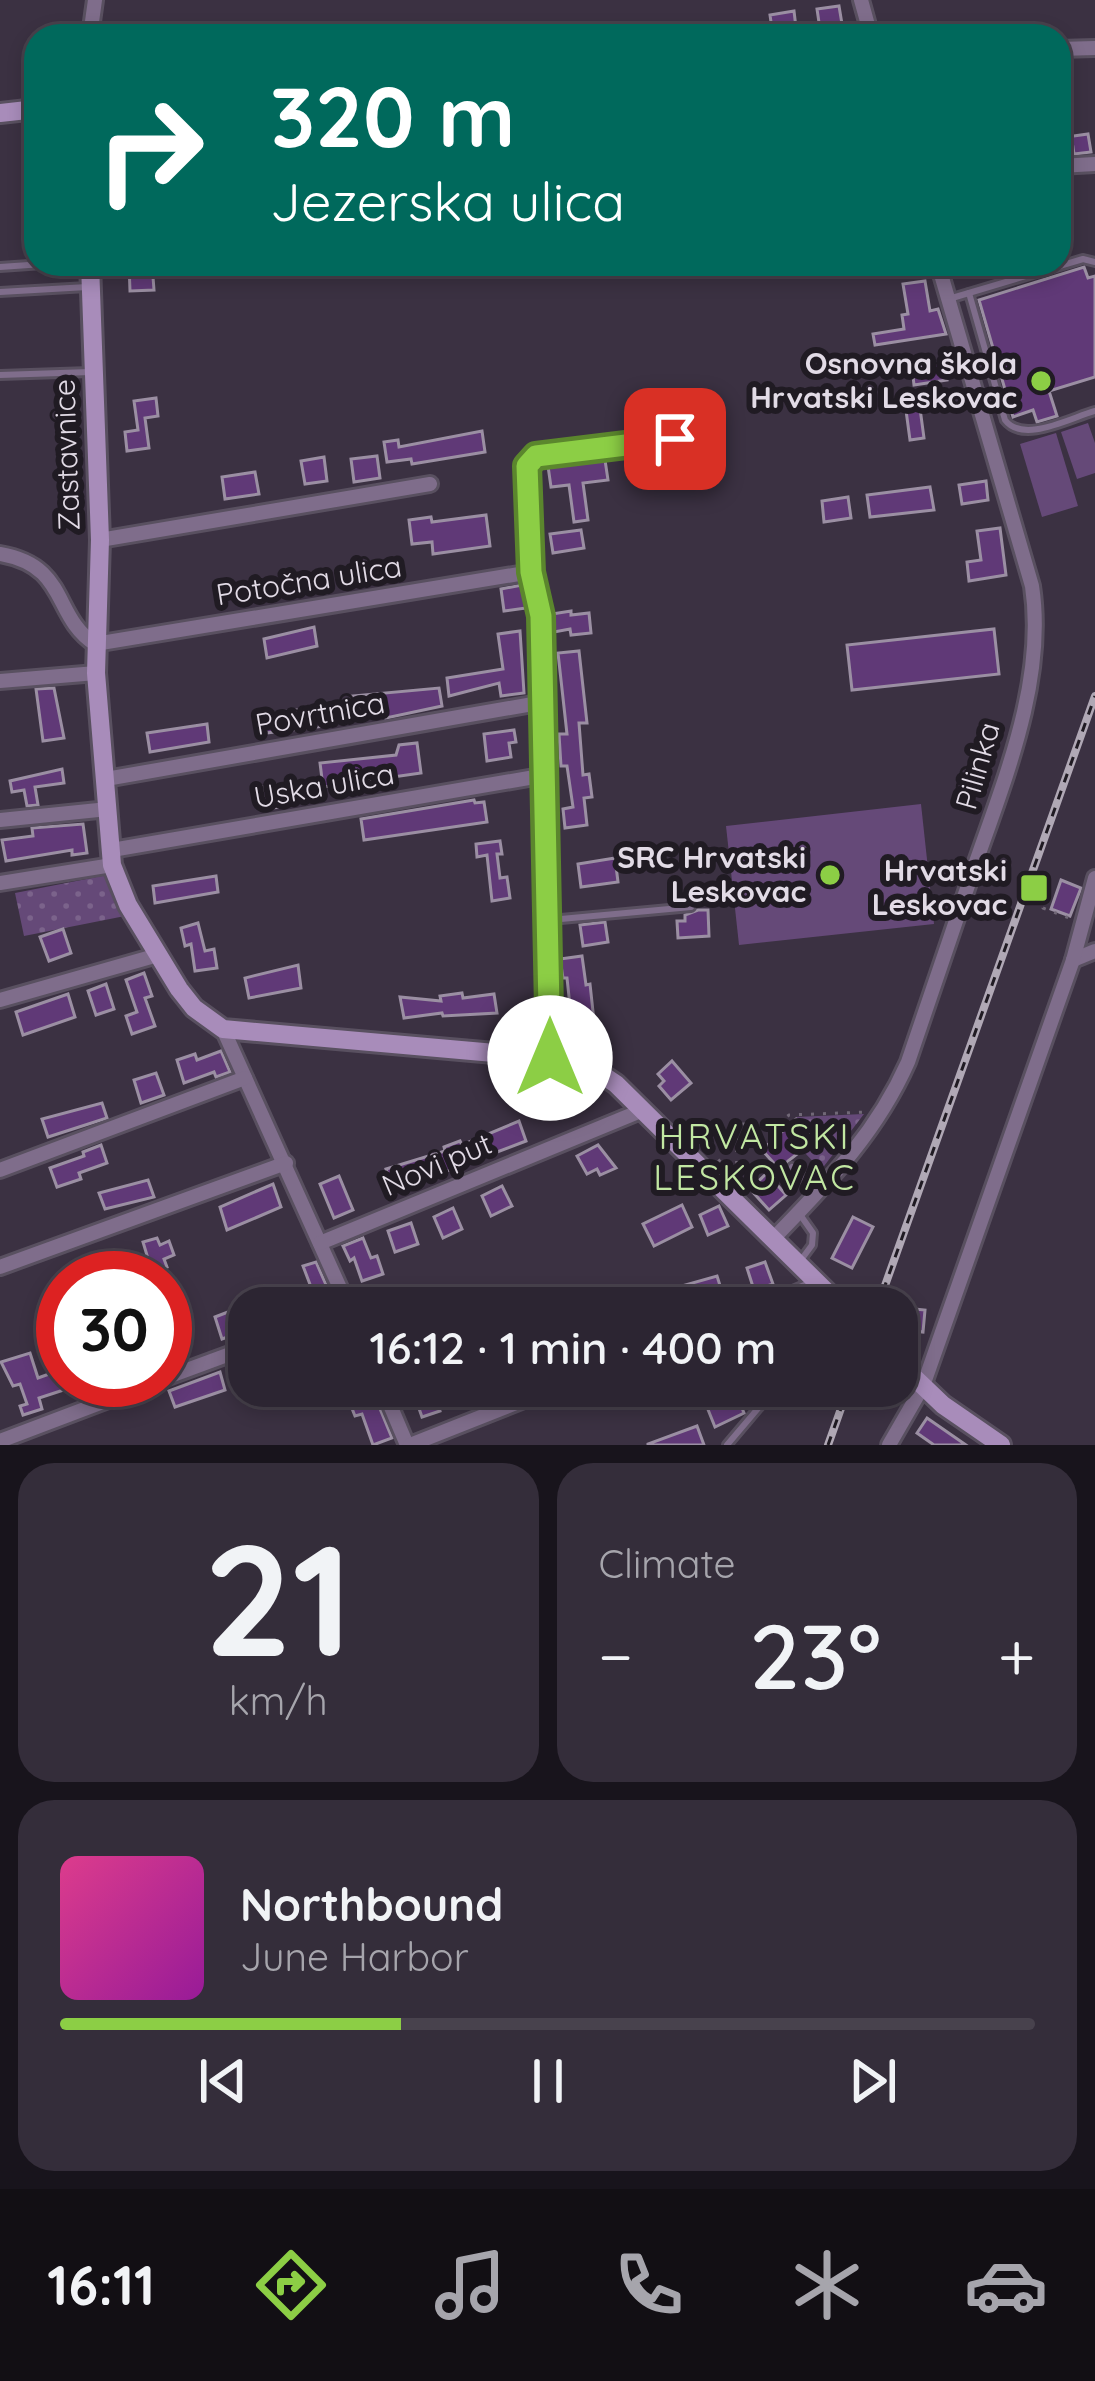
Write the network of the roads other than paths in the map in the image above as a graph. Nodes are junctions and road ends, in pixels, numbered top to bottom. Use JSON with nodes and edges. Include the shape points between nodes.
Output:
{"nodes":[{"id":1,"x":91,"y":276,"type":"edge"},
{"id":2,"x":941,"y":276,"type":"edge"},
{"id":3,"x":1026,"y":276,"type":"edge"},
{"id":4,"x":91,"y":287,"type":"junction"},
{"id":5,"x":0,"y":292,"type":"edge"},
{"id":6,"x":969,"y":293,"type":"junction"},
{"id":7,"x":948,"y":299,"type":"junction"},
{"id":8,"x":94,"y":372,"type":"junction"},
{"id":9,"x":0,"y":375,"type":"edge"},
{"id":10,"x":1095,"y":411,"type":"edge"},
{"id":11,"x":675,"y":439,"type":"dead end"},
{"id":12,"x":430,"y":484,"type":"dead end"},
{"id":13,"x":100,"y":540,"type":"junction"},
{"id":14,"x":0,"y":554,"type":"edge"},
{"id":15,"x":531,"y":572,"type":"junction"},
{"id":16,"x":95,"y":644,"type":"junction"},
{"id":17,"x":96,"y":673,"type":"junction"},
{"id":18,"x":0,"y":681,"type":"edge"},
{"id":19,"x":544,"y":702,"type":"junction"},
{"id":20,"x":546,"y":775,"type":"junction"},
{"id":21,"x":106,"y":779,"type":"junction"},
{"id":22,"x":108,"y":809,"type":"junction"},
{"id":23,"x":0,"y":820,"type":"edge"},
{"id":24,"x":112,"y":858,"type":"junction"},
{"id":25,"x":1095,"y":878,"type":"edge"},
{"id":26,"x":0,"y":883,"type":"edge"},
{"id":27,"x":691,"y":907,"type":"dead end"},
{"id":28,"x":550,"y":920,"type":"junction"},
{"id":29,"x":1095,"y":951,"type":"edge"},
{"id":30,"x":158,"y":955,"type":"junction"},
{"id":31,"x":1073,"y":961,"type":"junction"},
{"id":32,"x":0,"y":1000,"type":"edge"},
{"id":33,"x":224,"y":1029,"type":"junction"},
{"id":34,"x":550,"y":1058,"type":"junction"},
{"id":35,"x":245,"y":1078,"type":"junction"},
{"id":36,"x":643,"y":1110,"type":"junction"},
{"id":37,"x":286,"y":1163,"type":"junction"},
{"id":38,"x":792,"y":1167,"type":"dead end"},
{"id":39,"x":0,"y":1170,"type":"edge"},
{"id":40,"x":817,"y":1192,"type":"junction"},
{"id":41,"x":798,"y":1213,"type":"junction"},
{"id":42,"x":775,"y":1238,"type":"junction"},
{"id":43,"x":320,"y":1243,"type":"junction"},
{"id":44,"x":798,"y":1262,"type":"junction"},
{"id":45,"x":0,"y":1267,"type":"edge"},
{"id":46,"x":340,"y":1287,"type":"edge"},
{"id":47,"x":820,"y":1287,"type":"edge"},
{"id":48,"x":228,"y":1355,"type":"edge"},
{"id":49,"x":192,"y":1368,"type":"edge"},
{"id":50,"x":918,"y":1382,"type":"edge"},
{"id":51,"x":922,"y":1386,"type":"junction"},
{"id":52,"x":89,"y":1407,"type":"edge"},
{"id":53,"x":392,"y":1407,"type":"edge"},
{"id":54,"x":506,"y":1407,"type":"edge"},
{"id":55,"x":759,"y":1407,"type":"edge"},
{"id":56,"x":0,"y":1441,"type":"edge"},
{"id":57,"x":409,"y":1445,"type":"edge"},
{"id":58,"x":727,"y":1445,"type":"edge"},
{"id":59,"x":889,"y":1445,"type":"edge"},
{"id":60,"x":1001,"y":1445,"type":"edge"}],
"edges":[{"from":1,"to":4,"type":"main road","name":"Zastavnice"},
{"from":2,"to":7,"type":"street","name":"Pilinka"},
{"from":3,"to":6,"type":"lane"},
{"from":4,"to":5,"type":"lane"},
{"from":4,"to":8,"type":"main road","name":"Zastavnice"},
{"from":6,"to":7,"type":"lane"},
{"from":6,"to":10,"type":"lane","via":[[1012,428],[1024,432]]},
{"from":7,"to":40,"type":"street","name":"Pilinka","via":[[1032,586],[1033,660],[1009,768],[908,1062],[873,1130]]},
{"from":8,"to":9,"type":"lane"},
{"from":8,"to":13,"type":"main road","name":"Zastavnice"},
{"from":11,"to":15,"type":"street","via":[[536,456],[527,466]]},
{"from":12,"to":13,"type":"street"},
{"from":13,"to":16,"type":"main road","name":"Zastavnice"},
{"from":14,"to":16,"type":"street","via":[[38,568]]},
{"from":15,"to":16,"type":"street","name":"Potočna ulica"},
{"from":15,"to":19,"type":"street"},
{"from":16,"to":17,"type":"main road","name":"Zastavnice"},
{"from":17,"to":18,"type":"street"},
{"from":17,"to":21,"type":"main road","name":"Zastavnice"},
{"from":19,"to":20,"type":"street"},
{"from":19,"to":21,"type":"street","name":"Povrtnica"},
{"from":20,"to":24,"type":"street","name":"Uska ulica"},
{"from":20,"to":28,"type":"street"},
{"from":21,"to":22,"type":"main road","name":"Zastavnice"},
{"from":22,"to":23,"type":"street"},
{"from":22,"to":24,"type":"main road","name":"Zastavnice"},
{"from":24,"to":26,"type":"street","name":"Uska ulica"},
{"from":24,"to":30,"type":"main road","name":"Zastavnice"},
{"from":25,"to":31,"type":"street"},
{"from":27,"to":28,"type":"lane"},
{"from":28,"to":34,"type":"street"},
{"from":29,"to":31,"type":"street"},
{"from":30,"to":32,"type":"street"},
{"from":30,"to":33,"type":"main road","name":"Zastavnice","via":[[194,1008]]},
{"from":31,"to":51,"type":"street"},
{"from":33,"to":34,"type":"main road"},
{"from":33,"to":35,"type":"street"},
{"from":34,"to":36,"type":"main road","via":[[592,1068]]},
{"from":35,"to":37,"type":"street"},
{"from":35,"to":39,"type":"street"},
{"from":36,"to":42,"type":"main road"},
{"from":36,"to":43,"type":"street","name":"Novi put"},
{"from":37,"to":43,"type":"street"},
{"from":37,"to":45,"type":"street"},
{"from":38,"to":40,"type":"lane"},
{"from":40,"to":41,"type":"street","name":"Pilinka"},
{"from":41,"to":42,"type":"street","name":"Pilinka"},
{"from":41,"to":44,"type":"lane","via":[[813,1233]]},
{"from":42,"to":44,"type":"main road"},
{"from":43,"to":46,"type":"street"},
{"from":44,"to":47,"type":"main road"},
{"from":48,"to":49,"type":"street"},
{"from":50,"to":51,"type":"main road"},
{"from":51,"to":59,"type":"street"},
{"from":51,"to":60,"type":"main road"},
{"from":52,"to":56,"type":"street"},
{"from":53,"to":57,"type":"street"},
{"from":54,"to":57,"type":"street"},
{"from":55,"to":58,"type":"lane"}]}
